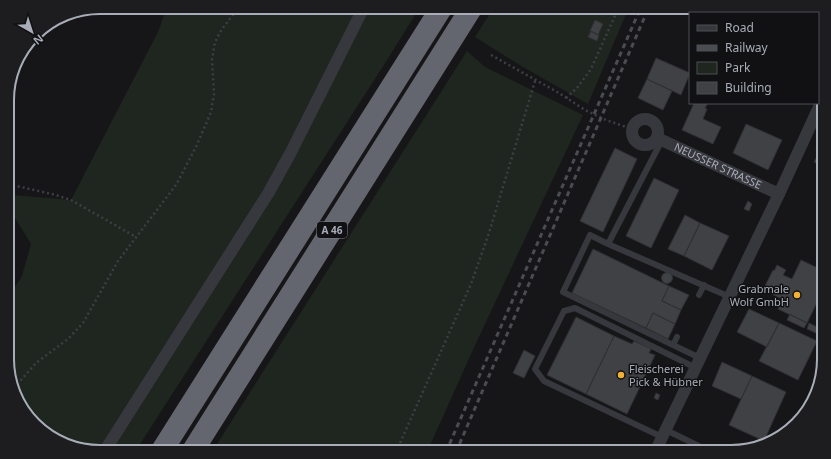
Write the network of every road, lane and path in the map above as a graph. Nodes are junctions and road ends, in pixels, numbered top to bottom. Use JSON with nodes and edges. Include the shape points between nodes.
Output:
{"nodes":[{"id":1,"x":234,"y":14,"type":"edge"},
{"id":2,"x":360,"y":14,"type":"edge"},
{"id":3,"x":438,"y":14,"type":"edge"},
{"id":4,"x":468,"y":14,"type":"edge"},
{"id":5,"x":616,"y":14,"type":"edge"},
{"id":6,"x":491,"y":55,"type":"dead end"},
{"id":7,"x":535,"y":81,"type":"junction"},
{"id":8,"x":566,"y":98,"type":"junction"},
{"id":9,"x":817,"y":111,"type":"edge"},
{"id":10,"x":632,"y":129,"type":"junction"},
{"id":11,"x":660,"y":139,"type":"junction"},
{"id":12,"x":14,"y":185,"type":"edge"},
{"id":13,"x":779,"y":194,"type":"junction"},
{"id":14,"x":136,"y":237,"type":"junction"},
{"id":15,"x":608,"y":244,"type":"junction"},
{"id":16,"x":704,"y":285,"type":"junction"},
{"id":17,"x":698,"y":295,"type":"dead end"},
{"id":18,"x":730,"y":297,"type":"junction"},
{"id":19,"x":677,"y":337,"type":"dead end"},
{"id":20,"x":673,"y":346,"type":"junction"},
{"id":21,"x":698,"y":363,"type":"junction"},
{"id":22,"x":18,"y":384,"type":"edge"},
{"id":23,"x":664,"y":434,"type":"junction"},
{"id":24,"x":108,"y":445,"type":"edge"},
{"id":25,"x":165,"y":445,"type":"edge"},
{"id":26,"x":196,"y":445,"type":"edge"},
{"id":27,"x":399,"y":445,"type":"edge"},
{"id":28,"x":658,"y":445,"type":"edge"},
{"id":29,"x":693,"y":445,"type":"edge"}],
"edges":[{"from":1,"to":14,"type":"path","via":[[222,29],[214,46],[213,105],[204,131],[176,185]]},
{"from":2,"to":24,"type":"street","via":[[269,192]]},
{"from":3,"to":25,"type":"highway","number":"A 46"},
{"from":4,"to":26,"type":"highway","number":"A 46"},
{"from":5,"to":8,"type":"path","via":[[591,69]]},
{"from":6,"to":7,"type":"path"},
{"from":7,"to":8,"type":"path"},
{"from":7,"to":27,"type":"path","via":[[471,284]]},
{"from":8,"to":10,"type":"path","via":[[581,108]]},
{"from":9,"to":13,"type":"street"},
{"from":10,"to":11,"type":"street","via":[[633,138],[643,145]]},
{"from":10,"to":11,"type":"street","via":[[637,122],[650,120],[656,125]]},
{"from":11,"to":13,"type":"street","name":"NEUSSER STRASSE"},
{"from":11,"to":15,"type":"lane"},
{"from":12,"to":14,"type":"path","via":[[71,200]]},
{"from":13,"to":18,"type":"street"},
{"from":14,"to":22,"type":"path","via":[[116,265],[83,323],[68,339],[36,363]]},
{"from":15,"to":16,"type":"lane"},
{"from":15,"to":20,"type":"lane","via":[[590,236],[563,292]]},
{"from":16,"to":17,"type":"lane"},
{"from":16,"to":18,"type":"lane"},
{"from":18,"to":21,"type":"street"},
{"from":19,"to":20,"type":"lane"},
{"from":20,"to":21,"type":"lane"},
{"from":21,"to":23,"type":"street"},
{"from":21,"to":23,"type":"lane","via":[[575,308],[564,311],[535,369],[544,381]]},
{"from":23,"to":28,"type":"street"},
{"from":23,"to":29,"type":"lane"}]}
